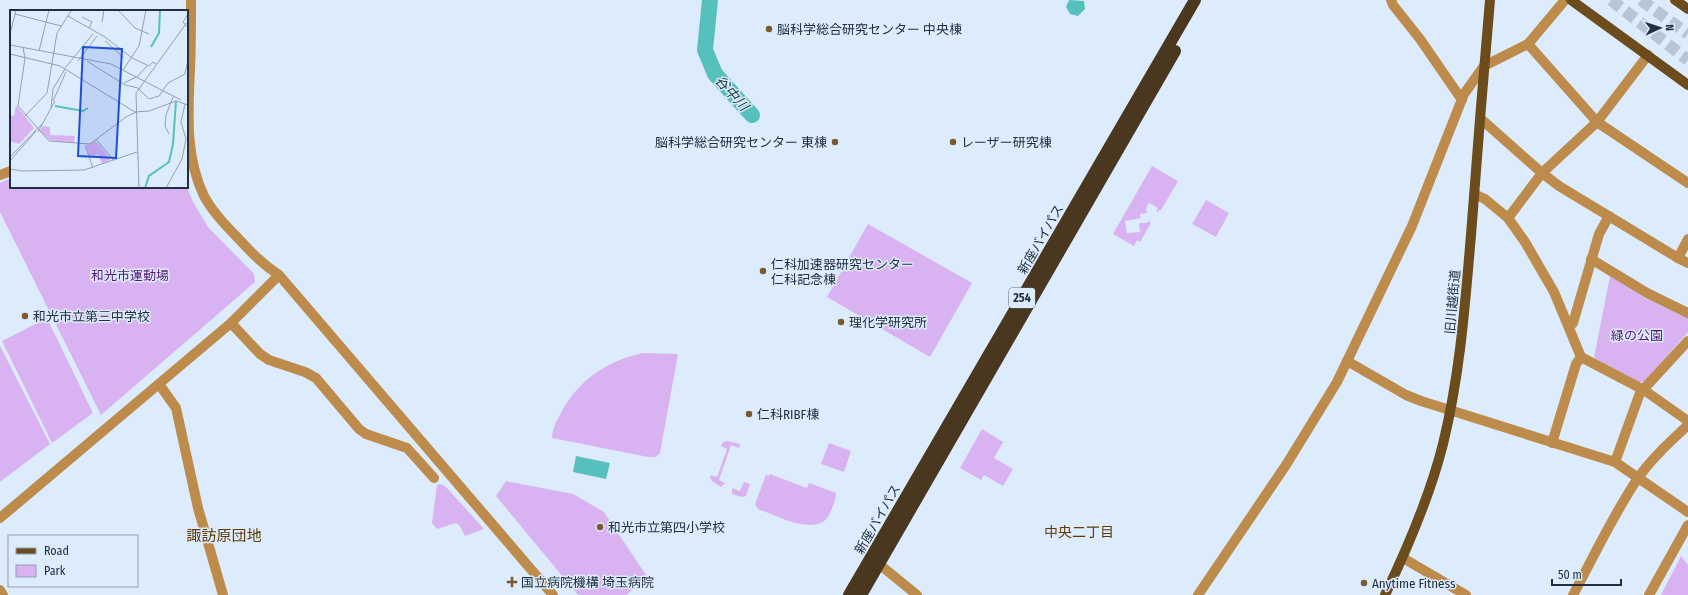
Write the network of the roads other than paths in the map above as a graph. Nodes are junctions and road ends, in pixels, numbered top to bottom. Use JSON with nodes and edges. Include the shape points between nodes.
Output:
{"nodes":[{"id":1,"x":191,"y":0,"type":"edge"},
{"id":2,"x":1195,"y":0,"type":"edge"},
{"id":3,"x":1204,"y":0,"type":"edge"},
{"id":4,"x":1391,"y":0,"type":"edge"},
{"id":5,"x":1490,"y":0,"type":"edge"},
{"id":6,"x":1565,"y":0,"type":"edge"},
{"id":7,"x":1571,"y":0,"type":"edge"},
{"id":8,"x":1528,"y":44,"type":"junction"},
{"id":9,"x":1648,"y":55,"type":"junction"},
{"id":10,"x":1484,"y":66,"type":"junction"},
{"id":11,"x":1688,"y":85,"type":"edge"},
{"id":12,"x":1462,"y":100,"type":"junction"},
{"id":13,"x":188,"y":105,"type":"edge"},
{"id":14,"x":1481,"y":119,"type":"junction"},
{"id":15,"x":1597,"y":122,"type":"junction"},
{"id":16,"x":10,"y":171,"type":"edge"},
{"id":17,"x":1542,"y":173,"type":"junction"},
{"id":18,"x":0,"y":175,"type":"edge"},
{"id":19,"x":1688,"y":183,"type":"edge"},
{"id":20,"x":1474,"y":194,"type":"junction"},
{"id":21,"x":1609,"y":216,"type":"junction"},
{"id":22,"x":1508,"y":218,"type":"junction"},
{"id":23,"x":1688,"y":238,"type":"edge"},
{"id":24,"x":1678,"y":258,"type":"junction"},
{"id":25,"x":1590,"y":259,"type":"junction"},
{"id":26,"x":1688,"y":263,"type":"edge"},
{"id":27,"x":279,"y":275,"type":"junction"},
{"id":28,"x":1688,"y":313,"type":"edge"},
{"id":29,"x":231,"y":323,"type":"junction"},
{"id":30,"x":1570,"y":326,"type":"junction"},
{"id":31,"x":1688,"y":341,"type":"edge"},
{"id":32,"x":1582,"y":356,"type":"junction"},
{"id":33,"x":1347,"y":361,"type":"junction"},
{"id":34,"x":159,"y":384,"type":"junction"},
{"id":35,"x":1644,"y":390,"type":"junction"},
{"id":36,"x":1450,"y":411,"type":"junction"},
{"id":37,"x":1688,"y":421,"type":"edge"},
{"id":38,"x":1688,"y":425,"type":"edge"},
{"id":39,"x":1552,"y":443,"type":"junction"},
{"id":40,"x":1615,"y":462,"type":"junction"},
{"id":41,"x":1638,"y":477,"type":"junction"},
{"id":42,"x":434,"y":478,"type":"dead end"},
{"id":43,"x":1688,"y":512,"type":"edge"},
{"id":44,"x":0,"y":518,"type":"edge"},
{"id":45,"x":1688,"y":525,"type":"edge"},
{"id":46,"x":1403,"y":558,"type":"junction"},
{"id":47,"x":879,"y":564,"type":"junction"},
{"id":48,"x":0,"y":590,"type":"edge"},
{"id":49,"x":3,"y":595,"type":"edge"},
{"id":50,"x":223,"y":595,"type":"edge"},
{"id":51,"x":553,"y":595,"type":"edge"},
{"id":52,"x":849,"y":595,"type":"edge"},
{"id":53,"x":861,"y":595,"type":"edge"},
{"id":54,"x":917,"y":595,"type":"edge"},
{"id":55,"x":1198,"y":595,"type":"edge"},
{"id":56,"x":1385,"y":595,"type":"edge"},
{"id":57,"x":1466,"y":595,"type":"edge"},
{"id":58,"x":1573,"y":595,"type":"edge"},
{"id":59,"x":1649,"y":595,"type":"edge"}],
"edges":[{"from":1,"to":13,"type":"street"},
{"from":2,"to":52,"type":"highway","name":"新座バイパス","number":"254"},
{"from":3,"to":47,"type":"highway","name":"新座バイパス","number":"254"},
{"from":4,"to":12,"type":"street"},
{"from":5,"to":10,"type":"main road","name":"旧川越街道"},
{"from":6,"to":8,"type":"street"},
{"from":7,"to":9,"type":"main road"},
{"from":8,"to":10,"type":"street"},
{"from":8,"to":15,"type":"street"},
{"from":9,"to":11,"type":"main road"},
{"from":9,"to":15,"type":"street"},
{"from":10,"to":12,"type":"street"},
{"from":10,"to":14,"type":"main road","name":"旧川越街道"},
{"from":12,"to":33,"type":"street","via":[[1411,227]]},
{"from":13,"to":27,"type":"street","via":[[194,171],[204,197],[227,227],[259,261]]},
{"from":14,"to":17,"type":"street"},
{"from":14,"to":20,"type":"main road","name":"旧川越街道"},
{"from":15,"to":17,"type":"street"},
{"from":15,"to":19,"type":"street"},
{"from":16,"to":18,"type":"street"},
{"from":17,"to":21,"type":"street"},
{"from":17,"to":22,"type":"street"},
{"from":20,"to":22,"type":"street","via":[[1485,199]]},
{"from":20,"to":36,"type":"main road","name":"旧川越街道","via":[[1464,315]]},
{"from":21,"to":24,"type":"street"},
{"from":21,"to":25,"type":"street"},
{"from":22,"to":30,"type":"street","via":[[1526,242]]},
{"from":23,"to":24,"type":"street"},
{"from":24,"to":26,"type":"street"},
{"from":25,"to":28,"type":"street","via":[[1647,293]]},
{"from":25,"to":30,"type":"street","via":[[1573,323]]},
{"from":27,"to":29,"type":"street"},
{"from":27,"to":51,"type":"street"},
{"from":29,"to":34,"type":"street"},
{"from":29,"to":42,"type":"street","via":[[269,360],[316,378],[359,429],[366,434],[407,448]]},
{"from":30,"to":32,"type":"street"},
{"from":31,"to":35,"type":"street"},
{"from":32,"to":35,"type":"street"},
{"from":32,"to":39,"type":"street","via":[[1576,364]]},
{"from":33,"to":36,"type":"street","via":[[1406,395]]},
{"from":33,"to":55,"type":"street","via":[[1286,465]]},
{"from":34,"to":44,"type":"street"},
{"from":34,"to":50,"type":"street","via":[[176,408],[198,508]]},
{"from":35,"to":37,"type":"street"},
{"from":35,"to":40,"type":"street","via":[[1640,393]]},
{"from":36,"to":39,"type":"street"},
{"from":36,"to":46,"type":"main road","name":"旧川越街道","via":[[1430,486]]},
{"from":38,"to":41,"type":"street"},
{"from":39,"to":40,"type":"street"},
{"from":40,"to":41,"type":"street"},
{"from":41,"to":43,"type":"street"},
{"from":41,"to":58,"type":"street"},
{"from":45,"to":59,"type":"street"},
{"from":46,"to":56,"type":"main road","name":"旧川越街道"},
{"from":46,"to":57,"type":"street"},
{"from":47,"to":53,"type":"highway","name":"新座バイパス","number":"254"},
{"from":47,"to":54,"type":"street"},
{"from":48,"to":49,"type":"street"}]}
